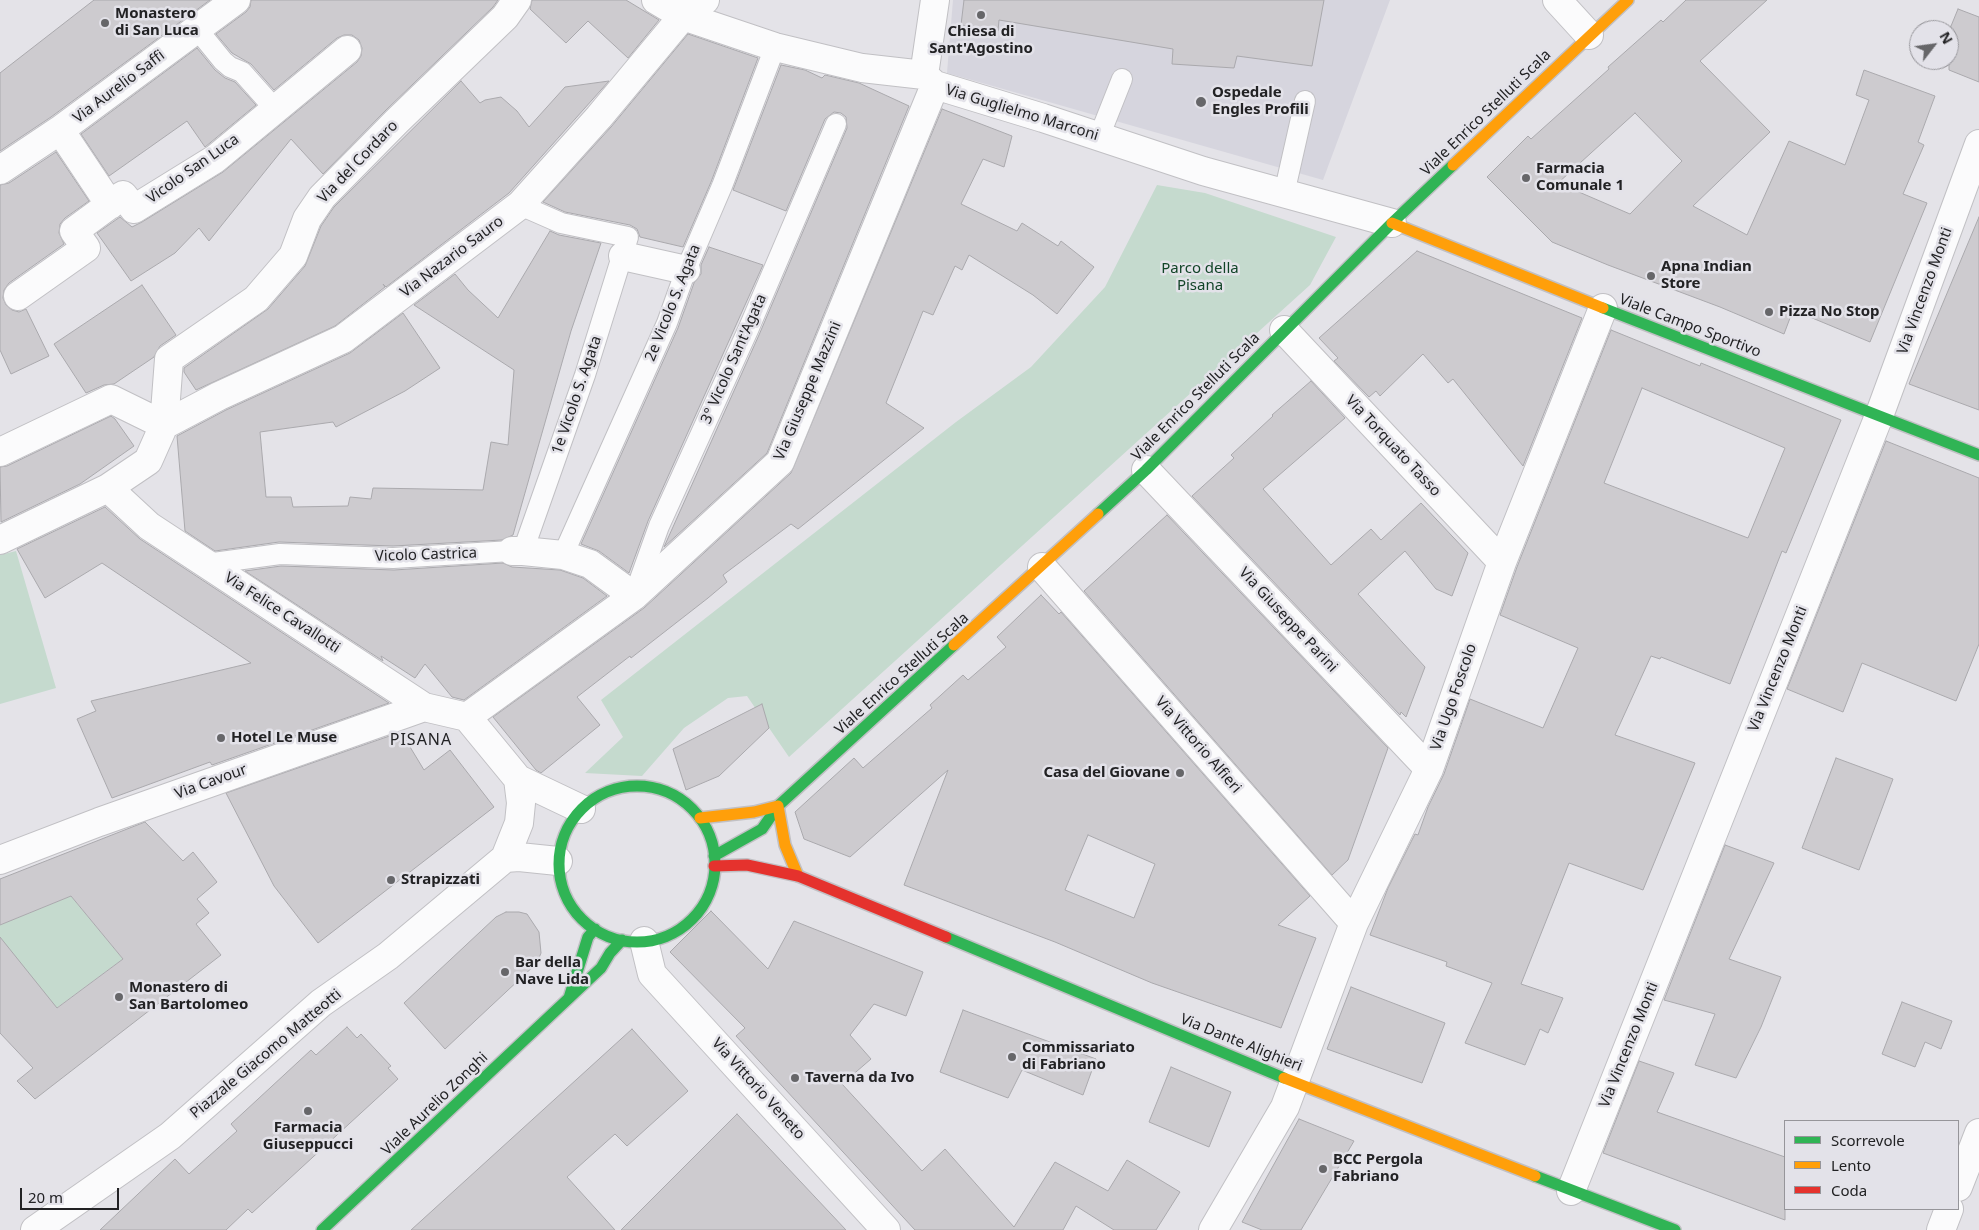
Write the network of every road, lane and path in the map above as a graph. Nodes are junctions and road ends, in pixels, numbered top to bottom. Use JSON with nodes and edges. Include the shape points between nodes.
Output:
{"nodes":[{"id":1,"x":236,"y":0,"type":"edge"},
{"id":2,"x":517,"y":0,"type":"edge"},
{"id":3,"x":656,"y":0,"type":"edge"},
{"id":4,"x":705,"y":0,"type":"edge"},
{"id":5,"x":935,"y":0,"type":"edge"},
{"id":6,"x":1557,"y":0,"type":"edge"},
{"id":7,"x":1628,"y":0,"type":"edge"},
{"id":8,"x":683,"y":16,"type":"junction"},
{"id":9,"x":197,"y":29,"type":"junction"},
{"id":10,"x":1589,"y":35,"type":"junction"},
{"id":11,"x":775,"y":48,"type":"junction"},
{"id":12,"x":347,"y":50,"type":"dead end"},
{"id":13,"x":1122,"y":79,"type":"dead end"},
{"id":14,"x":929,"y":80,"type":"junction"},
{"id":15,"x":1305,"y":101,"type":"dead end"},
{"id":16,"x":275,"y":109,"type":"junction"},
{"id":17,"x":836,"y":124,"type":"dead end"},
{"id":18,"x":60,"y":130,"type":"junction"},
{"id":19,"x":1099,"y":137,"type":"junction"},
{"id":20,"x":1979,"y":144,"type":"edge"},
{"id":21,"x":0,"y":170,"type":"edge"},
{"id":22,"x":1284,"y":194,"type":"junction"},
{"id":23,"x":110,"y":204,"type":"junction"},
{"id":24,"x":520,"y":205,"type":"junction"},
{"id":25,"x":1392,"y":223,"type":"junction"},
{"id":26,"x":626,"y":247,"type":"junction"},
{"id":27,"x":686,"y":270,"type":"junction"},
{"id":28,"x":18,"y":296,"type":"dead end"},
{"id":29,"x":1603,"y":308,"type":"junction"},
{"id":30,"x":1284,"y":330,"type":"junction"},
{"id":31,"x":1879,"y":416,"type":"junction"},
{"id":32,"x":164,"y":425,"type":"junction"},
{"id":33,"x":0,"y":452,"type":"edge"},
{"id":34,"x":1979,"y":455,"type":"edge"},
{"id":35,"x":1146,"y":470,"type":"junction"},
{"id":36,"x":108,"y":488,"type":"junction"},
{"id":37,"x":0,"y":540,"type":"edge"},
{"id":38,"x":517,"y":551,"type":"junction"},
{"id":39,"x":563,"y":555,"type":"junction"},
{"id":40,"x":1502,"y":562,"type":"junction"},
{"id":41,"x":206,"y":564,"type":"junction"},
{"id":42,"x":1042,"y":567,"type":"junction"},
{"id":43,"x":634,"y":596,"type":"junction"},
{"id":44,"x":424,"y":707,"type":"junction"},
{"id":45,"x":467,"y":717,"type":"junction"},
{"id":46,"x":1429,"y":770,"type":"junction"},
{"id":47,"x":518,"y":779,"type":"junction"},
{"id":48,"x":778,"y":806,"type":"junction"},
{"id":49,"x":581,"y":809,"type":"junction"},
{"id":50,"x":700,"y":818,"type":"junction"},
{"id":51,"x":505,"y":858,"type":"junction"},
{"id":52,"x":0,"y":860,"type":"edge"},
{"id":53,"x":558,"y":861,"type":"junction"},
{"id":54,"x":714,"y":861,"type":"junction"},
{"id":55,"x":798,"y":876,"type":"junction"},
{"id":56,"x":758,"y":880,"type":"dead end"},
{"id":57,"x":725,"y":885,"type":"dead end"},
{"id":58,"x":709,"y":889,"type":"junction"},
{"id":59,"x":1354,"y":922,"type":"junction"},
{"id":60,"x":595,"y":929,"type":"junction"},
{"id":61,"x":633,"y":941,"type":"junction"},
{"id":62,"x":568,"y":999,"type":"junction"},
{"id":63,"x":1294,"y":1080,"type":"junction"},
{"id":64,"x":1979,"y":1133,"type":"edge"},
{"id":65,"x":1959,"y":1184,"type":"edge"},
{"id":66,"x":1571,"y":1191,"type":"junction"},
{"id":67,"x":1949,"y":1210,"type":"edge"},
{"id":68,"x":41,"y":1228,"type":"edge"},
{"id":69,"x":322,"y":1230,"type":"edge"},
{"id":70,"x":886,"y":1230,"type":"edge"},
{"id":71,"x":1212,"y":1230,"type":"edge"},
{"id":72,"x":1675,"y":1230,"type":"edge"},
{"id":73,"x":1941,"y":1230,"type":"edge"}],
"edges":[{"from":1,"to":9,"type":"street","name":"Via Aurelio Saffi"},
{"from":2,"to":32,"type":"street","name":"Via del Cordaro","via":[[505,18],[322,197],[307,219],[293,256],[256,299],[169,359]]},
{"from":3,"to":8,"type":"street","name":"Via Guglielmo Marconi"},
{"from":4,"to":8,"type":"street","name":"Via Nazario Sauro"},
{"from":5,"to":14,"type":"street","name":"Via Giuseppe Mazzini"},
{"from":6,"to":10,"type":"street"},
{"from":7,"to":10,"type":"main road","name":"Viale Enrico Stelluti Scala"},
{"from":8,"to":11,"type":"street","name":"Via Guglielmo Marconi"},
{"from":8,"to":24,"type":"street","name":"Via Nazario Sauro"},
{"from":9,"to":16,"type":"lane","via":[[223,61],[242,72]]},
{"from":9,"to":18,"type":"street","name":"Via Aurelio Saffi"},
{"from":10,"to":25,"type":"main road","name":"Viale Enrico Stelluti Scala"},
{"from":11,"to":14,"type":"street","name":"Via Guglielmo Marconi","via":[[859,75]]},
{"from":11,"to":27,"type":"lane","name":"2e Vicolo S. Agata"},
{"from":12,"to":16,"type":"street","name":"Vicolo San Luca"},
{"from":13,"to":19,"type":"lane"},
{"from":14,"to":19,"type":"street","name":"Via Guglielmo Marconi"},
{"from":14,"to":43,"type":"street","name":"Via Giuseppe Mazzini","via":[[780,462]]},
{"from":15,"to":22,"type":"lane"},
{"from":16,"to":23,"type":"street","name":"Vicolo San Luca","via":[[215,158],[134,209],[123,195]]},
{"from":17,"to":43,"type":"lane","name":"3° Vicolo Sant'Agata","via":[[659,526]]},
{"from":18,"to":21,"type":"street","name":"Via Aurelio Saffi"},
{"from":18,"to":23,"type":"street"},
{"from":19,"to":22,"type":"street","name":"Via Guglielmo Marconi"},
{"from":20,"to":31,"type":"street","name":"Via Vincenzo Monti"},
{"from":22,"to":25,"type":"street","name":"Via Guglielmo Marconi"},
{"from":23,"to":28,"type":"street","via":[[74,232],[86,248]]},
{"from":24,"to":26,"type":"lane"},
{"from":24,"to":32,"type":"street","name":"Via Nazario Sauro","via":[[343,339]]},
{"from":25,"to":29,"type":"main road","name":"Viale Campo Sportivo"},
{"from":25,"to":30,"type":"main road","name":"Viale Enrico Stelluti Scala"},
{"from":26,"to":27,"type":"street"},
{"from":26,"to":38,"type":"lane","name":"1e Vicolo S. Agata","via":[[585,375]]},
{"from":27,"to":39,"type":"lane","name":"2e Vicolo S. Agata","via":[[663,332]]},
{"from":29,"to":31,"type":"main road","name":"Viale Campo Sportivo"},
{"from":29,"to":40,"type":"street","name":"Via Ugo Foscolo"},
{"from":30,"to":35,"type":"main road","name":"Viale Enrico Stelluti Scala"},
{"from":30,"to":40,"type":"street","name":"Via Torquato Tasso"},
{"from":31,"to":34,"type":"main road","name":"Viale Campo Sportivo"},
{"from":31,"to":66,"type":"street","name":"Via Vincenzo Monti"},
{"from":32,"to":33,"type":"street","via":[[111,399]]},
{"from":32,"to":36,"type":"street","via":[[148,461]]},
{"from":35,"to":42,"type":"main road","name":"Viale Enrico Stelluti Scala"},
{"from":35,"to":46,"type":"street","name":"Via Giuseppe Parini"},
{"from":36,"to":37,"type":"street"},
{"from":36,"to":41,"type":"street","name":"Via Felice Cavallotti","via":[[149,526]]},
{"from":38,"to":39,"type":"street","name":"Vicolo Castrica"},
{"from":38,"to":41,"type":"lane","name":"Vicolo Castrica","via":[[393,558],[280,554]]},
{"from":39,"to":43,"type":"street","name":"Vicolo Castrica","via":[[590,564]]},
{"from":40,"to":46,"type":"street","name":"Via Ugo Foscolo"},
{"from":41,"to":44,"type":"street","name":"Via Felice Cavallotti"},
{"from":42,"to":48,"type":"main road","name":"Viale Enrico Stelluti Scala"},
{"from":42,"to":59,"type":"street","name":"Via Vittorio Alfieri"},
{"from":43,"to":45,"type":"street","name":"Via Giuseppe Mazzini"},
{"from":44,"to":45,"type":"street","name":"Via Felice Cavallotti"},
{"from":44,"to":52,"type":"street","name":"Via Cavour"},
{"from":45,"to":47,"type":"street"},
{"from":46,"to":59,"type":"street","name":"Via Ugo Foscolo"},
{"from":47,"to":49,"type":"street"},
{"from":47,"to":51,"type":"street","name":"Piazzale Giacomo Matteotti","via":[[519,823]]},
{"from":48,"to":50,"type":"main road","name":"Viale Enrico Stelluti Scala"},
{"from":48,"to":54,"type":"main road","name":"Viale Enrico Stelluti Scala","via":[[762,829]]},
{"from":48,"to":55,"type":"main road","via":[[785,845]]},
{"from":49,"to":50,"type":"main road","via":[[614,789],[652,787],[670,793]]},
{"from":49,"to":53,"type":"main road","via":[[567,828]]},
{"from":50,"to":54,"type":"main road","via":[[708,832]]},
{"from":51,"to":53,"type":"street"},
{"from":51,"to":68,"type":"street","name":"Piazzale Giacomo Matteotti","via":[[388,956],[322,1004],[170,1136]]},
{"from":53,"to":60,"type":"main road","via":[[563,888],[571,904]]},
{"from":54,"to":55,"type":"main road","name":"Via Dante Alighieri"},
{"from":54,"to":58,"type":"main road"},
{"from":55,"to":56,"type":"main road","name":"Via Dante Alighieri"},
{"from":55,"to":63,"type":"main road","name":"Via Dante Alighieri"},
{"from":57,"to":58,"type":"main road"},
{"from":58,"to":61,"type":"main road","via":[[701,908],[681,928],[661,938]]},
{"from":59,"to":63,"type":"street","name":"Via Ugo Foscolo"},
{"from":60,"to":61,"type":"main road"},
{"from":60,"to":62,"type":"main road","name":"Viale Aurelio Zonghi","via":[[585,944]]},
{"from":61,"to":62,"type":"main road","name":"Viale Aurelio Zonghi","via":[[610,953],[601,968]]},
{"from":61,"to":70,"type":"street","name":"Via Vittorio Veneto","via":[[652,974]]},
{"from":62,"to":69,"type":"main road","name":"Viale Aurelio Zonghi"},
{"from":63,"to":66,"type":"main road","name":"Via Dante Alighieri"},
{"from":63,"to":71,"type":"street","name":"Via Ugo Foscolo","via":[[1277,1122]]},
{"from":64,"to":65,"type":"street"},
{"from":66,"to":72,"type":"main road","name":"Via Dante Alighieri"},
{"from":67,"to":73,"type":"street"}]}
